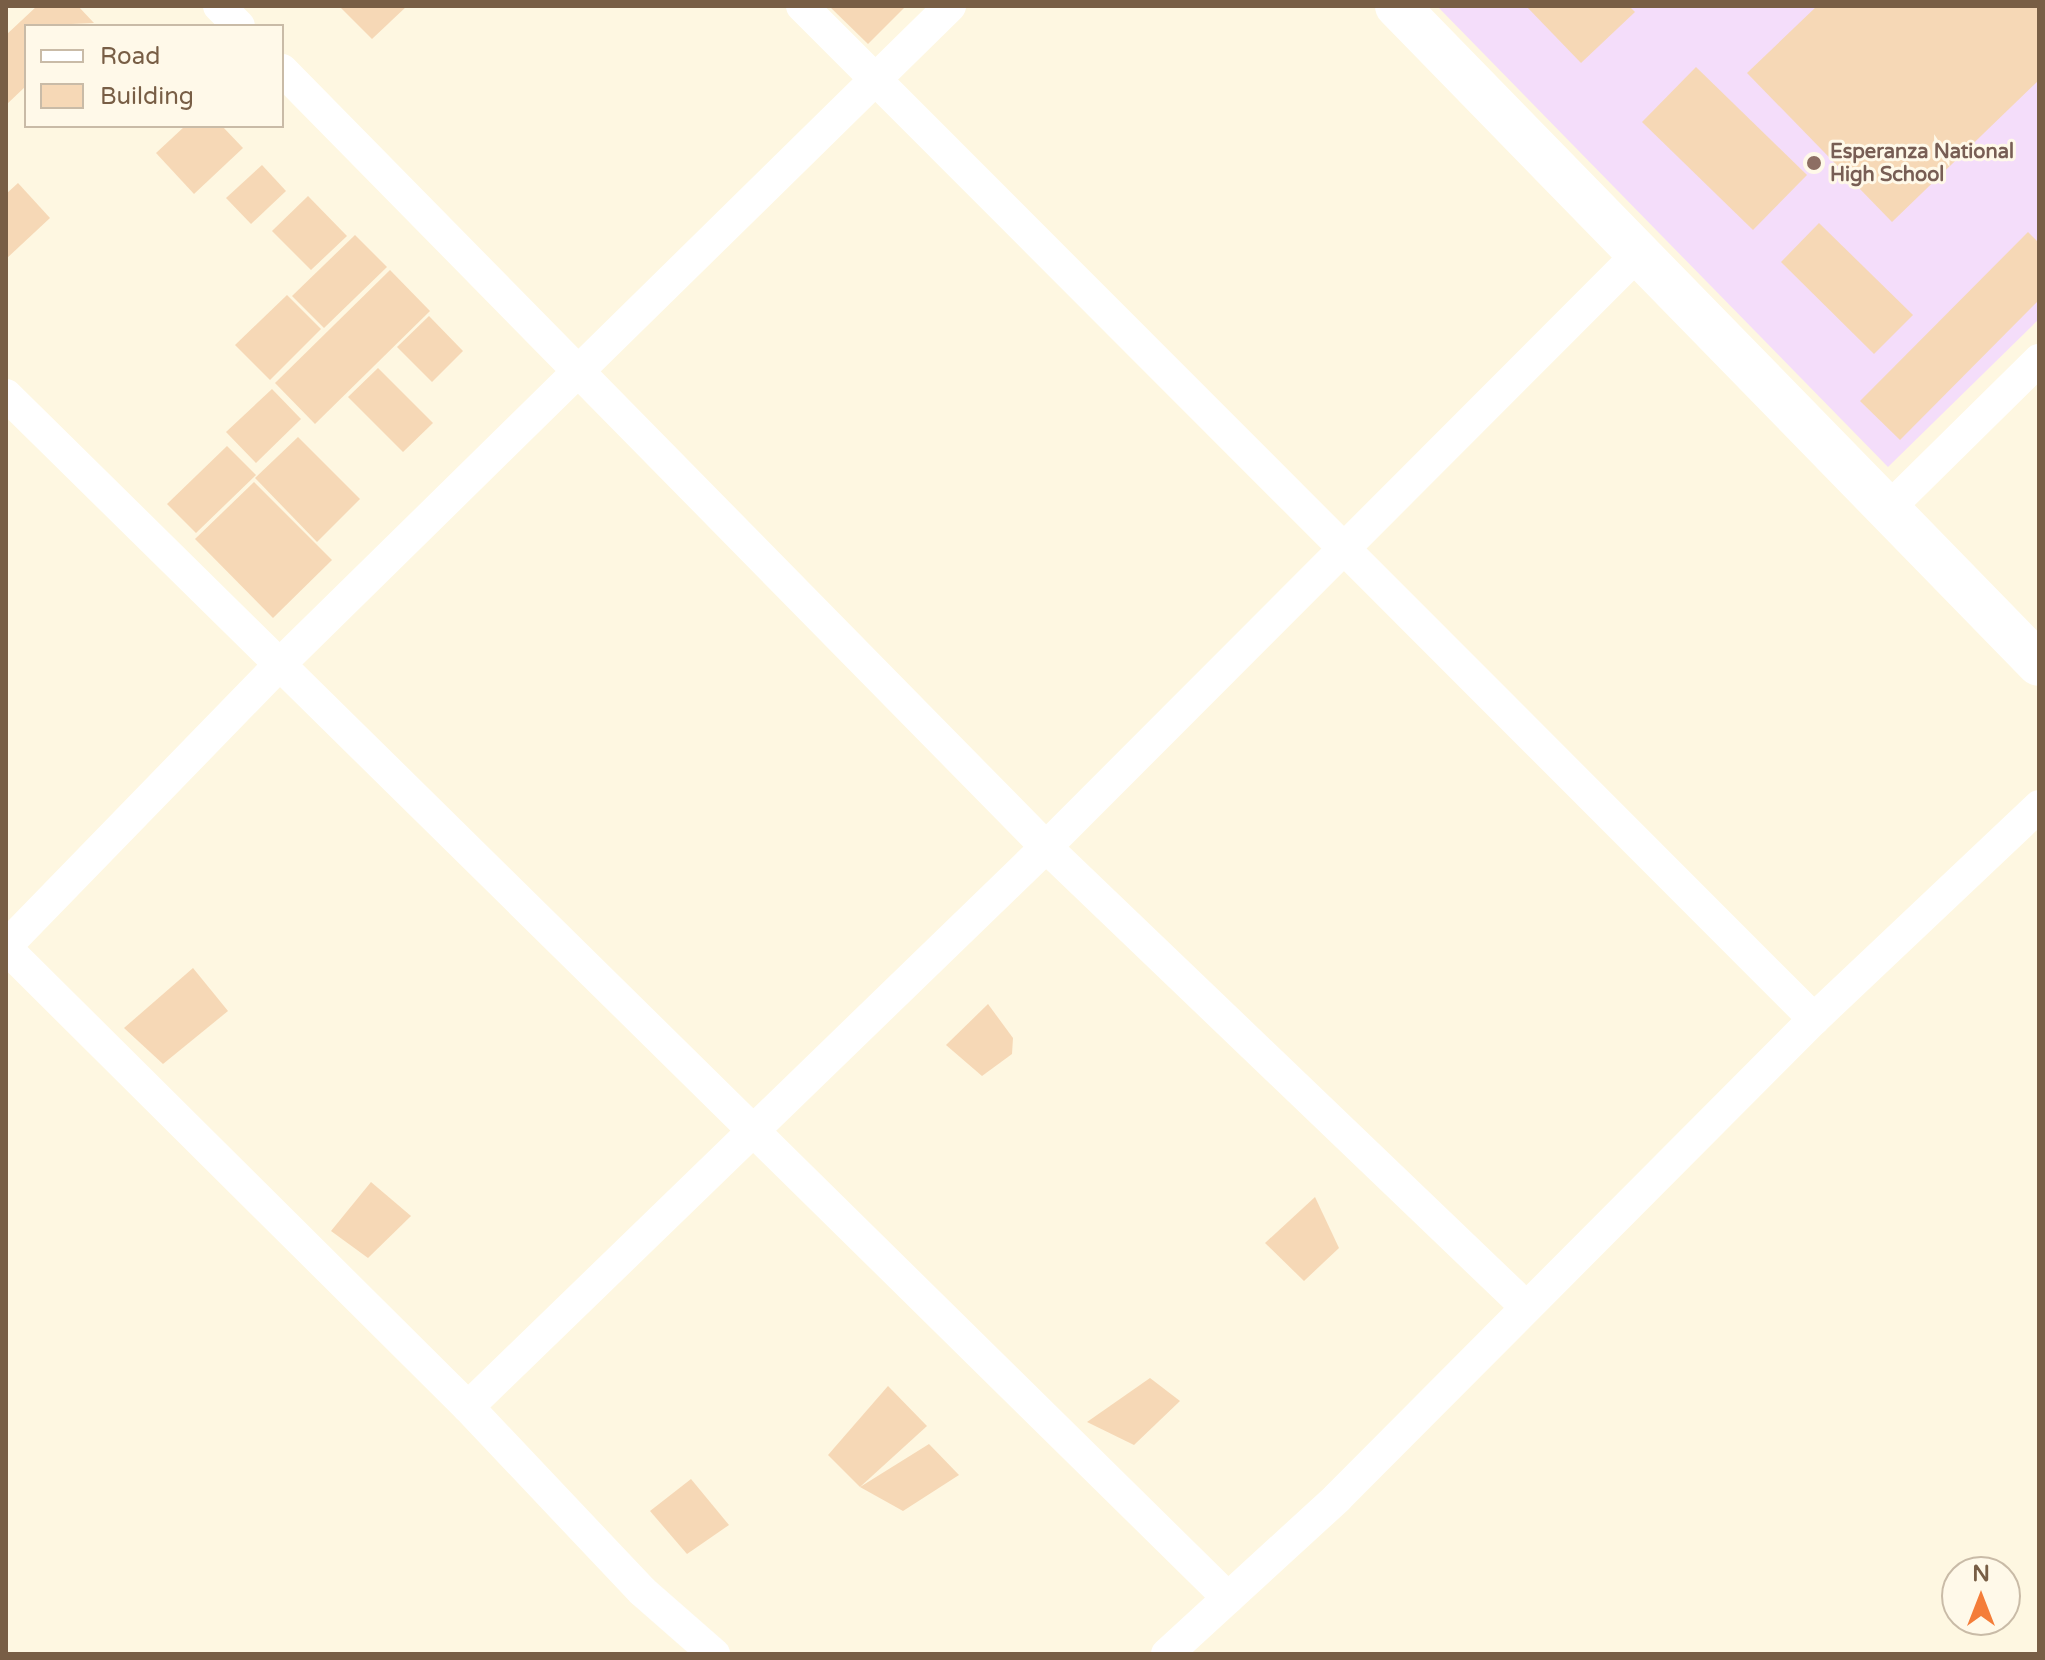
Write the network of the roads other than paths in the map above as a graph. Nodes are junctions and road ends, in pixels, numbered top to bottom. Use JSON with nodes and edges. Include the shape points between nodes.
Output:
{"nodes":[{"id":1,"x":219,"y":6,"type":"edge"},
{"id":2,"x":802,"y":6,"type":"edge"},
{"id":3,"x":950,"y":6,"type":"edge"},
{"id":4,"x":1397,"y":6,"type":"edge"},
{"id":5,"x":237,"y":24,"type":"edge"},
{"id":6,"x":284,"y":72,"type":"edge"},
{"id":7,"x":876,"y":81,"type":"junction"},
{"id":8,"x":1638,"y":254,"type":"junction"},
{"id":9,"x":2039,"y":360,"type":"edge"},
{"id":10,"x":581,"y":374,"type":"junction"},
{"id":11,"x":6,"y":395,"type":"edge"},
{"id":12,"x":1887,"y":510,"type":"junction"},
{"id":13,"x":1342,"y":547,"type":"junction"},
{"id":14,"x":2039,"y":664,"type":"edge"},
{"id":15,"x":278,"y":666,"type":"junction"},
{"id":16,"x":2039,"y":806,"type":"edge"},
{"id":17,"x":1046,"y":847,"type":"junction"},
{"id":18,"x":6,"y":947,"type":"edge"},
{"id":19,"x":1814,"y":1019,"type":"junction"},
{"id":20,"x":754,"y":1133,"type":"junction"},
{"id":21,"x":1525,"y":1306,"type":"junction"},
{"id":22,"x":468,"y":1407,"type":"junction"},
{"id":23,"x":1228,"y":1598,"type":"junction"},
{"id":24,"x":714,"y":1654,"type":"edge"},
{"id":25,"x":1167,"y":1654,"type":"edge"}],
"edges":[{"from":1,"to":5,"type":"street"},
{"from":2,"to":7,"type":"street"},
{"from":3,"to":7,"type":"street"},
{"from":4,"to":8,"type":"street"},
{"from":6,"to":10,"type":"street"},
{"from":7,"to":10,"type":"street"},
{"from":7,"to":13,"type":"street"},
{"from":8,"to":12,"type":"street"},
{"from":8,"to":13,"type":"street"},
{"from":9,"to":12,"type":"street"},
{"from":10,"to":15,"type":"street"},
{"from":10,"to":17,"type":"street"},
{"from":11,"to":15,"type":"street"},
{"from":12,"to":14,"type":"street"},
{"from":13,"to":17,"type":"street"},
{"from":13,"to":19,"type":"street"},
{"from":15,"to":18,"type":"street"},
{"from":15,"to":20,"type":"street"},
{"from":16,"to":19,"type":"street"},
{"from":17,"to":20,"type":"street"},
{"from":17,"to":21,"type":"street"},
{"from":18,"to":22,"type":"street"},
{"from":19,"to":21,"type":"street"},
{"from":20,"to":22,"type":"street"},
{"from":20,"to":23,"type":"street"},
{"from":21,"to":23,"type":"street"},
{"from":22,"to":24,"type":"street","via":[[642,1591]]},
{"from":23,"to":25,"type":"street"}]}
